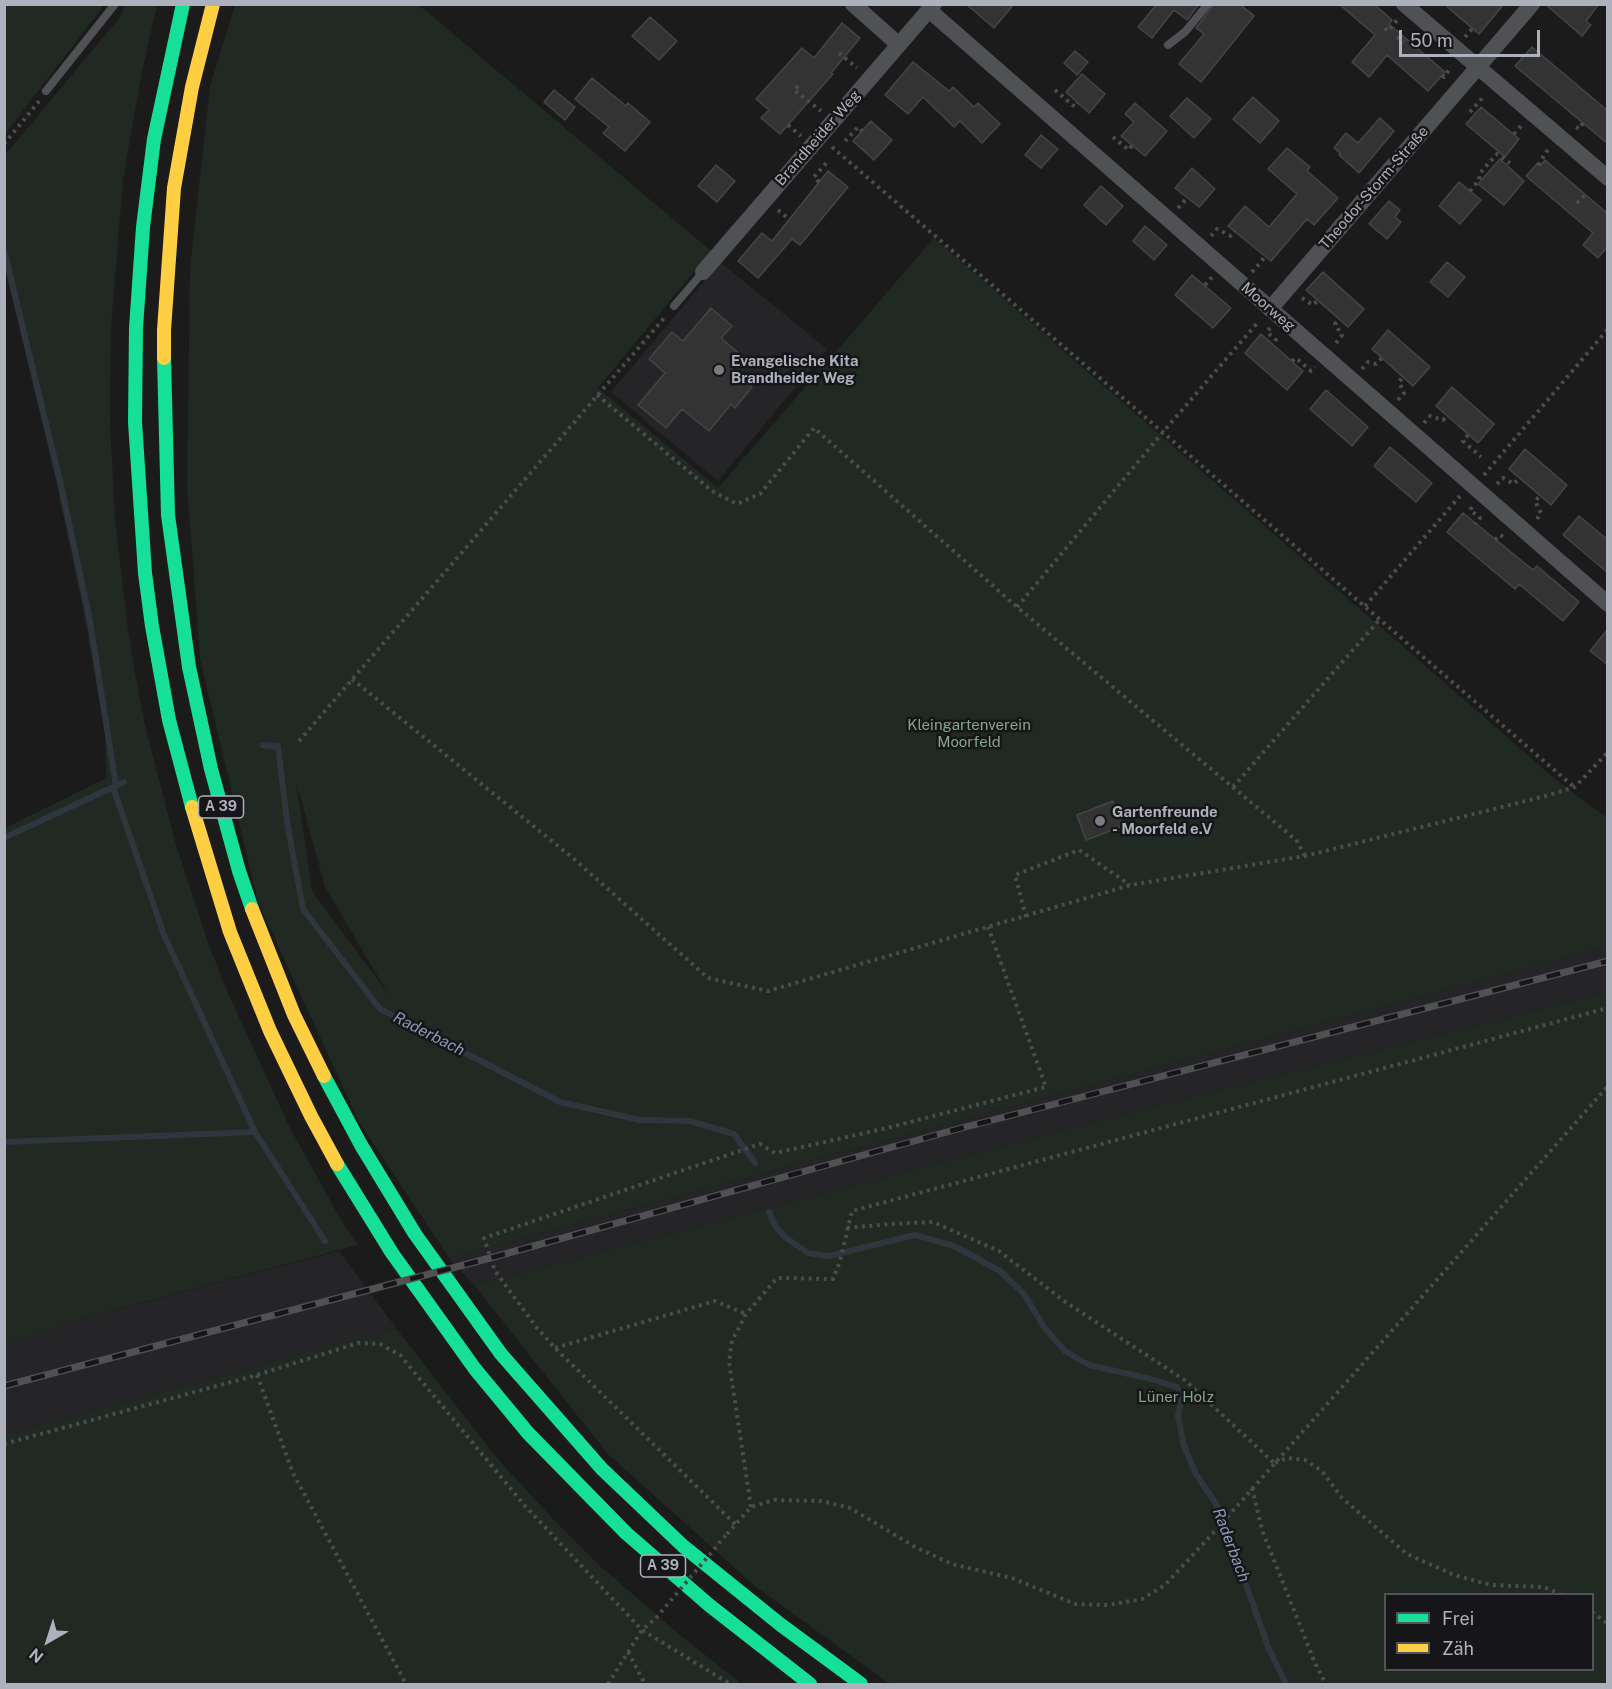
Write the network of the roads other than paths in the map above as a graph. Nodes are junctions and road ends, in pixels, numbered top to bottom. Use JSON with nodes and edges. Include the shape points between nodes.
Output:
{"nodes":[{"id":1,"x":115,"y":4,"type":"edge"},
{"id":2,"x":183,"y":4,"type":"edge"},
{"id":3,"x":213,"y":4,"type":"edge"},
{"id":4,"x":853,"y":4,"type":"edge"},
{"id":5,"x":1208,"y":4,"type":"edge"},
{"id":6,"x":1404,"y":4,"type":"edge"},
{"id":7,"x":1532,"y":4,"type":"edge"},
{"id":8,"x":932,"y":7,"type":"edge"},
{"id":9,"x":899,"y":45,"type":"junction"},
{"id":10,"x":1168,"y":45,"type":"dead end"},
{"id":11,"x":1478,"y":68,"type":"junction"},
{"id":12,"x":46,"y":91,"type":"road end"},
{"id":13,"x":1608,"y":178,"type":"edge"},
{"id":14,"x":703,"y":272,"type":"joint"},
{"id":15,"x":675,"y":306,"type":"road end"},
{"id":16,"x":1270,"y":309,"type":"junction"},
{"id":17,"x":1608,"y":604,"type":"edge"},
{"id":18,"x":810,"y":1684,"type":"edge"},
{"id":19,"x":861,"y":1684,"type":"edge"}],
"edges":[{"from":1,"to":12,"type":"lane"},
{"from":2,"to":18,"type":"highway","number":"A 39","via":[[154,139],[146,205],[136,328],[137,471],[152,626],[170,720],[198,831],[230,932],[270,1031],[336,1162],[392,1253],[475,1369],[528,1433],[626,1533],[709,1605]]},
{"from":3,"to":19,"type":"highway","number":"A 39","via":[[192,87],[174,188],[164,330],[168,515],[189,667],[214,780],[255,918],[294,1015],[336,1101],[416,1234],[501,1354],[602,1469],[683,1546]]},
{"from":4,"to":9,"type":"street"},
{"from":5,"to":10,"type":"lane","via":[[1185,32]]},
{"from":6,"to":11,"type":"street"},
{"from":7,"to":11,"type":"street","name":"Theodor-Storm-Straße"},
{"from":8,"to":9,"type":"street","name":"Brandheider Weg"},
{"from":8,"to":16,"type":"street","name":"Moorweg"},
{"from":9,"to":14,"type":"street","name":"Brandheider Weg"},
{"from":11,"to":13,"type":"street"},
{"from":11,"to":16,"type":"street","name":"Theodor-Storm-Straße"},
{"from":14,"to":15,"type":"lane"},
{"from":16,"to":17,"type":"street","name":"Moorweg"}]}
